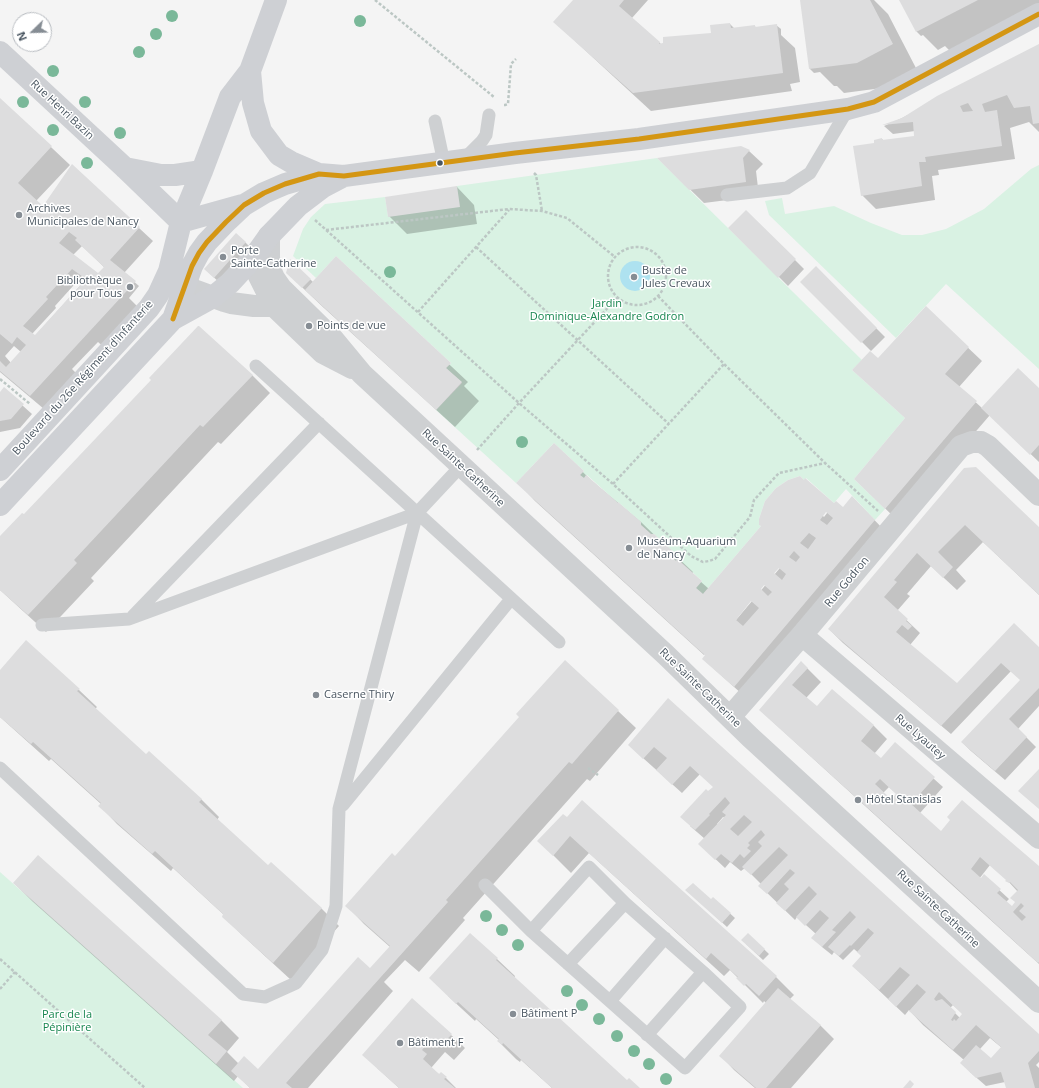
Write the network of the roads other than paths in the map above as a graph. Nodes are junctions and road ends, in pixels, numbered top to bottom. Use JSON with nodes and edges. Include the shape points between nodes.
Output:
{"nodes":[{"id":1,"x":276,"y":0,"type":"edge"},
{"id":2,"x":1039,"y":14,"type":"edge"},
{"id":3,"x":0,"y":52,"type":"edge"},
{"id":4,"x":250,"y":70,"type":"junction"},
{"id":5,"x":848,"y":109,"type":"junction"},
{"id":6,"x":489,"y":115,"type":"dead end"},
{"id":7,"x":435,"y":121,"type":"dead end"},
{"id":8,"x":453,"y":162,"type":"junction"},
{"id":9,"x":125,"y":168,"type":"junction"},
{"id":10,"x":202,"y":171,"type":"junction"},
{"id":11,"x":319,"y":174,"type":"junction"},
{"id":12,"x":344,"y":176,"type":"junction"},
{"id":13,"x":727,"y":195,"type":"dead end"},
{"id":14,"x":244,"y":205,"type":"junction"},
{"id":15,"x":181,"y":222,"type":"junction"},
{"id":16,"x":269,"y":236,"type":"junction"},
{"id":17,"x":254,"y":257,"type":"junction"},
{"id":18,"x":169,"y":271,"type":"junction"},
{"id":19,"x":186,"y":284,"type":"junction"},
{"id":20,"x":213,"y":297,"type":"junction"},
{"id":21,"x":274,"y":306,"type":"junction"},
{"id":22,"x":173,"y":319,"type":"junction"},
{"id":23,"x":256,"y":366,"type":"dead end"},
{"id":24,"x":362,"y":374,"type":"junction"},
{"id":25,"x":319,"y":423,"type":"junction"},
{"id":26,"x":41,"y":425,"type":"junction"},
{"id":27,"x":53,"y":448,"type":"junction"},
{"id":28,"x":461,"y":466,"type":"junction"},
{"id":29,"x":0,"y":470,"type":"edge"},
{"id":30,"x":1039,"y":495,"type":"edge"},
{"id":31,"x":0,"y":505,"type":"edge"},
{"id":32,"x":417,"y":513,"type":"junction"},
{"id":33,"x":511,"y":599,"type":"junction"},
{"id":34,"x":130,"y":620,"type":"junction"},
{"id":35,"x":42,"y":625,"type":"dead end"},
{"id":36,"x":802,"y":635,"type":"junction"},
{"id":37,"x":559,"y":642,"type":"dead end"},
{"id":38,"x":730,"y":716,"type":"junction"},
{"id":39,"x":0,"y":768,"type":"edge"},
{"id":40,"x":339,"y":809,"type":"junction"},
{"id":41,"x":1039,"y":838,"type":"edge"},
{"id":42,"x":485,"y":885,"type":"dead end"},
{"id":43,"x":625,"y":903,"type":"junction"},
{"id":44,"x":531,"y":931,"type":"junction"},
{"id":45,"x":665,"y":938,"type":"junction"},
{"id":46,"x":568,"y":964,"type":"junction"},
{"id":47,"x":703,"y":972,"type":"junction"},
{"id":48,"x":610,"y":1001,"type":"junction"},
{"id":49,"x":1039,"y":1002,"type":"edge"},
{"id":50,"x":647,"y":1035,"type":"junction"}],
"edges":[{"from":1,"to":4,"type":"main road"},
{"from":2,"to":5,"type":"main road","via":[[874,102]]},
{"from":3,"to":9,"type":"main road","name":"Rue Henri Bazin"},
{"from":4,"to":10,"type":"main road","name":"Boulevard du 26e Régiment d'Infanterie","via":[[230,96]]},
{"from":4,"to":11,"type":"main road","via":[[253,103],[261,131],[279,155]]},
{"from":5,"to":8,"type":"main road"},
{"from":5,"to":13,"type":"lane","via":[[810,172],[787,188]]},
{"from":6,"to":8,"type":"lane","via":[[486,135],[482,141]]},
{"from":7,"to":8,"type":"lane"},
{"from":8,"to":12,"type":"main road"},
{"from":9,"to":10,"type":"main road","via":[[160,175]]},
{"from":9,"to":15,"type":"main road","name":"Rue Henri Bazin"},
{"from":10,"to":15,"type":"main road","name":"Boulevard du 26e Régiment d'Infanterie"},
{"from":11,"to":12,"type":"main road"},
{"from":11,"to":14,"type":"main road","via":[[285,184]]},
{"from":12,"to":16,"type":"main road","via":[[323,187],[298,206]]},
{"from":14,"to":15,"type":"main road"},
{"from":14,"to":19,"type":"main road","via":[[207,242],[192,266]]},
{"from":15,"to":18,"type":"main road","name":"Boulevard du 26e Régiment d'Infanterie"},
{"from":16,"to":17,"type":"main road"},
{"from":16,"to":24,"type":"street","name":"Rue Sainte-Catherine","via":[[270,269],[274,278],[333,339]]},
{"from":17,"to":20,"type":"main road"},
{"from":17,"to":21,"type":"street","name":"Rue Sainte-Catherine","via":[[258,274]]},
{"from":18,"to":19,"type":"street"},
{"from":18,"to":26,"type":"main road","name":"Boulevard du 26e Régiment d'Infanterie","via":[[149,308]]},
{"from":19,"to":20,"type":"street"},
{"from":19,"to":22,"type":"main road"},
{"from":20,"to":21,"type":"street","via":[[231,303]]},
{"from":20,"to":22,"type":"main road"},
{"from":21,"to":24,"type":"street","name":"Rue Sainte-Catherine","via":[[324,353]]},
{"from":22,"to":27,"type":"main road"},
{"from":23,"to":25,"type":"lane"},
{"from":24,"to":28,"type":"street","name":"Rue Sainte-Catherine"},
{"from":25,"to":32,"type":"lane"},
{"from":25,"to":34,"type":"lane"},
{"from":26,"to":27,"type":"lane"},
{"from":26,"to":29,"type":"main road","name":"Boulevard du 26e Régiment d'Infanterie"},
{"from":27,"to":31,"type":"main road"},
{"from":28,"to":32,"type":"lane"},
{"from":28,"to":38,"type":"street","name":"Rue Sainte-Catherine"},
{"from":30,"to":36,"type":"street","name":"Rue Godron","via":[[988,446],[981,442],[961,446]]},
{"from":32,"to":33,"type":"lane"},
{"from":32,"to":34,"type":"lane"},
{"from":32,"to":40,"type":"lane"},
{"from":33,"to":37,"type":"lane"},
{"from":33,"to":40,"type":"lane"},
{"from":34,"to":35,"type":"lane"},
{"from":36,"to":38,"type":"street","name":"Rue Godron"},
{"from":36,"to":41,"type":"street","name":"Rue Lyautey"},
{"from":38,"to":49,"type":"street","name":"Rue Sainte-Catherine"},
{"from":39,"to":40,"type":"lane","via":[[243,994],[265,997],[296,983],[322,950],[336,906]]},
{"from":42,"to":44,"type":"lane"},
{"from":43,"to":44,"type":"lane","via":[[589,867]]},
{"from":43,"to":45,"type":"lane"},
{"from":43,"to":46,"type":"lane"},
{"from":44,"to":46,"type":"lane"},
{"from":45,"to":47,"type":"lane"},
{"from":45,"to":48,"type":"lane"},
{"from":46,"to":48,"type":"lane"},
{"from":47,"to":50,"type":"lane"},
{"from":47,"to":50,"type":"lane","via":[[740,1007],[685,1068]]},
{"from":48,"to":50,"type":"lane"}]}
